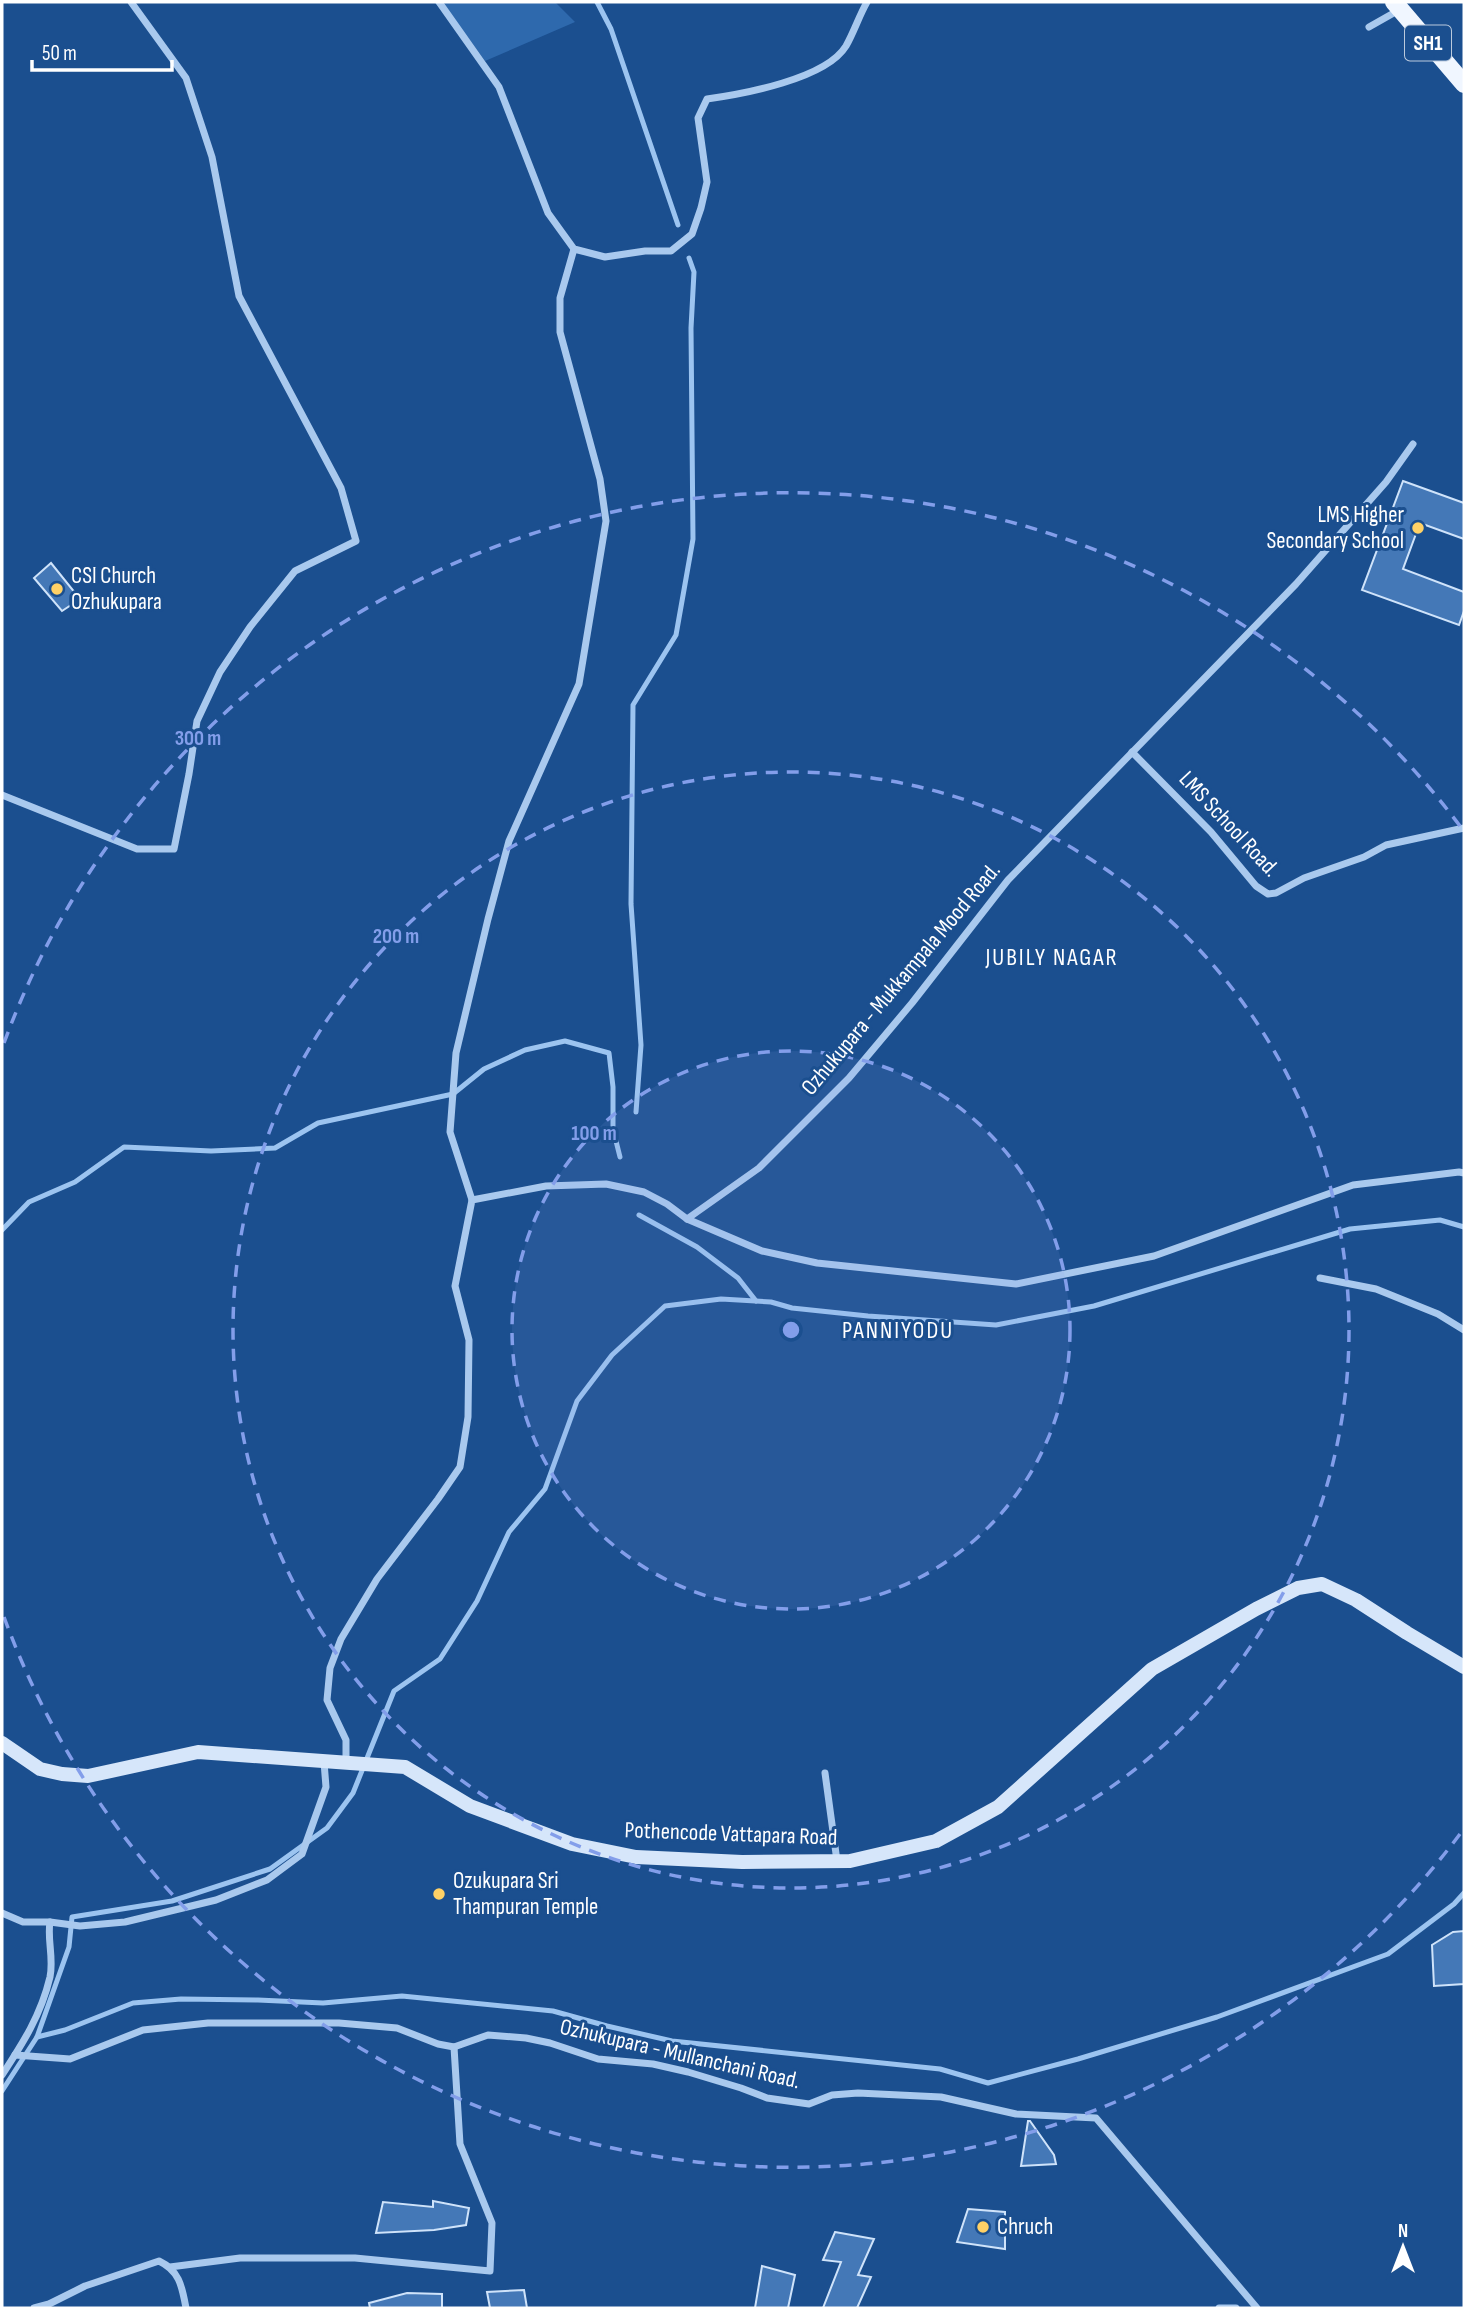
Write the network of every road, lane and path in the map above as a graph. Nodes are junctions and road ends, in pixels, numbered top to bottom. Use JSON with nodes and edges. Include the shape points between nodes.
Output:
{"nodes":[{"id":1,"x":131,"y":2,"type":"edge"},
{"id":2,"x":439,"y":2,"type":"edge"},
{"id":3,"x":867,"y":2,"type":"edge"},
{"id":4,"x":1393,"y":5,"type":"edge"},
{"id":5,"x":1369,"y":27,"type":"dead end"},
{"id":6,"x":1464,"y":84,"type":"edge"},
{"id":7,"x":575,"y":249,"type":"junction"},
{"id":8,"x":1412,"y":444,"type":"dead end"},
{"id":9,"x":1132,"y":752,"type":"junction"},
{"id":10,"x":2,"y":795,"type":"edge"},
{"id":11,"x":1464,"y":828,"type":"edge"},
{"id":12,"x":1464,"y":1173,"type":"edge"},
{"id":13,"x":472,"y":1200,"type":"junction"},
{"id":14,"x":687,"y":1219,"type":"junction"},
{"id":15,"x":1320,"y":1278,"type":"dead end"},
{"id":16,"x":1464,"y":1330,"type":"edge"},
{"id":17,"x":1464,"y":1667,"type":"edge"},
{"id":18,"x":2,"y":1743,"type":"edge"},
{"id":19,"x":324,"y":1762,"type":"junction"},
{"id":20,"x":351,"y":1764,"type":"junction"},
{"id":21,"x":825,"y":1773,"type":"dead end"},
{"id":22,"x":837,"y":1861,"type":"junction"},
{"id":23,"x":2,"y":1913,"type":"edge"},
{"id":24,"x":51,"y":1922,"type":"junction"},
{"id":25,"x":454,"y":2048,"type":"junction"},
{"id":26,"x":15,"y":2056,"type":"junction"},
{"id":27,"x":2,"y":2075,"type":"edge"},
{"id":28,"x":170,"y":2267,"type":"junction"},
{"id":29,"x":50,"y":2306,"type":"edge"},
{"id":30,"x":34,"y":2308,"type":"edge"},
{"id":31,"x":186,"y":2308,"type":"edge"},
{"id":32,"x":1219,"y":2308,"type":"edge"},
{"id":33,"x":1236,"y":2308,"type":"edge"},
{"id":34,"x":1257,"y":2308,"type":"edge"}],
"edges":[{"from":1,"to":10,"type":"street","via":[[186,78],[212,157],[239,296],[341,488],[356,541],[295,571],[220,672],[197,721],[174,849],[136,849]]},
{"from":2,"to":7,"type":"street","via":[[499,87],[548,213]]},
{"from":3,"to":7,"type":"street","via":[[845,48],[828,63],[747,93],[707,99],[698,118],[707,182],[692,234],[671,251],[605,257]]},
{"from":4,"to":5,"type":"street"},
{"from":4,"to":6,"type":"main road","number":"SH1"},
{"from":7,"to":13,"type":"street","via":[[560,298],[560,332],[606,521],[579,684],[509,841],[456,1053],[450,1132]]},
{"from":8,"to":9,"type":"street","name":"Ozhukupara - Mukkampala Mood Road.","via":[[1386,482],[1296,584]]},
{"from":9,"to":11,"type":"street","name":"LMS School Road.","via":[[1268,894],[1386,845]]},
{"from":9,"to":14,"type":"street","name":"Ozhukupara - Mukkampala Mood Road.","via":[[1008,880],[849,1078],[760,1168]]},
{"from":12,"to":14,"type":"street","via":[[1353,1185],[1154,1256],[1016,1284],[817,1263],[762,1251]]},
{"from":13,"to":14,"type":"street","via":[[546,1186],[606,1184],[644,1192]]},
{"from":13,"to":20,"type":"street","via":[[455,1286],[469,1340],[468,1417],[460,1467],[377,1579],[341,1639],[330,1668],[327,1700],[346,1740]]},
{"from":15,"to":16,"type":"street","via":[[1376,1289],[1438,1314]]},
{"from":17,"to":22,"type":"main road","name":"Pothencode Vattapara Road","via":[[1356,1600],[1322,1584],[1298,1588],[1152,1669],[998,1807],[936,1841]]},
{"from":18,"to":19,"type":"main road","name":"Pothencode Vattapara Road","via":[[40,1769],[88,1776],[198,1752]]},
{"from":19,"to":20,"type":"main road","name":"Pothencode Vattapara Road"},
{"from":19,"to":24,"type":"street","via":[[326,1787],[302,1854],[267,1880],[216,1900],[125,1922],[80,1926]]},
{"from":20,"to":22,"type":"main road","name":"Pothencode Vattapara Road","via":[[405,1767],[470,1806],[572,1844],[636,1857]]},
{"from":21,"to":22,"type":"street"},
{"from":23,"to":24,"type":"street","via":[[23,1922]]},
{"from":24,"to":26,"type":"street","via":[[50,1976],[34,2025]]},
{"from":25,"to":26,"type":"street","via":[[397,2028],[208,2023],[143,2030],[71,2059]]},
{"from":25,"to":28,"type":"street","via":[[460,2144],[492,2223],[490,2271],[355,2258],[240,2258]]},
{"from":25,"to":34,"type":"street","name":"Ozhukupara - Mullanchani Road.","via":[[488,2035],[506,2035],[598,2059],[688,2071],[766,2098],[809,2104],[832,2095],[941,2097],[1016,2113],[1096,2118]]},
{"from":26,"to":27,"type":"street"},
{"from":28,"to":29,"type":"street","via":[[159,2260],[85,2286]]},
{"from":28,"to":31,"type":"street","via":[[181,2282]]},
{"from":29,"to":30,"type":"street"},
{"from":32,"to":33,"type":"street"}]}
